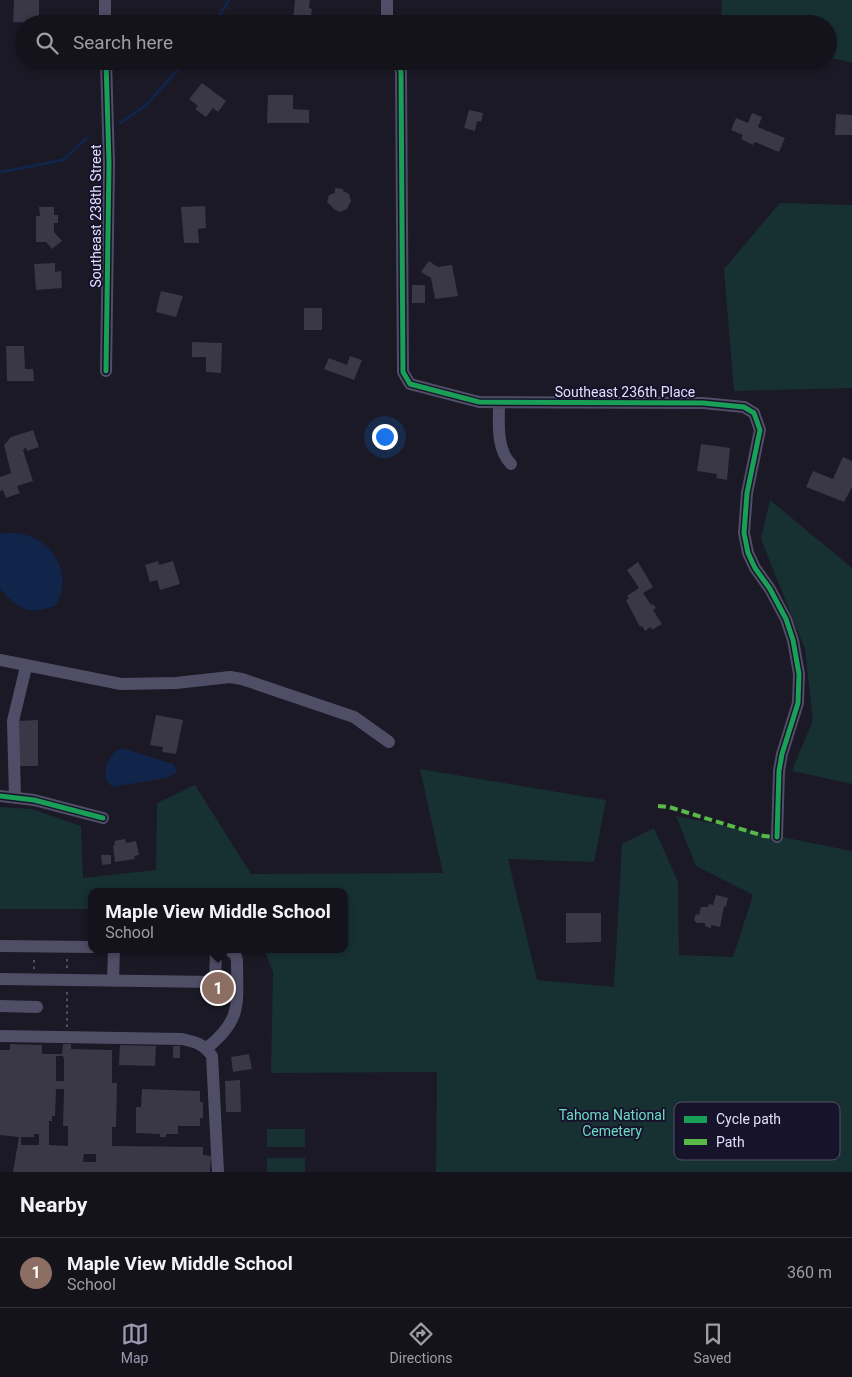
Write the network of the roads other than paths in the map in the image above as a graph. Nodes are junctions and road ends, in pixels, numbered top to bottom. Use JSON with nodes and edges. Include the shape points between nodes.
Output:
{"nodes":[{"id":1,"x":105,"y":0,"type":"edge"},
{"id":2,"x":387,"y":0,"type":"edge"},
{"id":3,"x":105,"y":15,"type":"edge"},
{"id":4,"x":387,"y":15,"type":"edge"},
{"id":5,"x":106,"y":70,"type":"edge"},
{"id":6,"x":401,"y":70,"type":"edge"},
{"id":7,"x":106,"y":371,"type":"dead end"},
{"id":8,"x":499,"y":403,"type":"junction"},
{"id":9,"x":511,"y":464,"type":"dead end"},
{"id":10,"x":0,"y":660,"type":"edge"},
{"id":11,"x":26,"y":667,"type":"junction"},
{"id":12,"x":389,"y":742,"type":"dead end"},
{"id":13,"x":0,"y":796,"type":"edge"},
{"id":14,"x":15,"y":798,"type":"junction"},
{"id":15,"x":103,"y":818,"type":"dead end"},
{"id":16,"x":777,"y":837,"type":"dead end"},
{"id":17,"x":0,"y":946,"type":"edge"},
{"id":18,"x":88,"y":947,"type":"edge"},
{"id":19,"x":114,"y":953,"type":"edge"},
{"id":20,"x":216,"y":953,"type":"edge"},
{"id":21,"x":234,"y":953,"type":"edge"},
{"id":22,"x":0,"y":979,"type":"edge"},
{"id":23,"x":114,"y":981,"type":"junction"},
{"id":24,"x":0,"y":1006,"type":"edge"},
{"id":25,"x":37,"y":1007,"type":"dead end"},
{"id":26,"x":0,"y":1036,"type":"edge"},
{"id":27,"x":207,"y":1048,"type":"junction"},
{"id":28,"x":218,"y":1172,"type":"edge"}],
"edges":[{"from":1,"to":3,"type":"street"},
{"from":2,"to":4,"type":"street"},
{"from":5,"to":7,"type":"street","name":"Southeast 238th Street"},
{"from":6,"to":8,"type":"street","name":"Southeast 236th Place","via":[[402,372],[410,384],[478,402]]},
{"from":8,"to":9,"type":"street","via":[[503,453]]},
{"from":8,"to":16,"type":"street","name":"Southeast 236th Place","via":[[703,403],[744,408],[754,413],[760,430],[747,493],[744,533],[755,568],[786,619],[799,674],[798,703],[782,754]]},
{"from":10,"to":11,"type":"street"},
{"from":11,"to":12,"type":"street","via":[[121,684],[242,679],[299,700],[342,711]]},
{"from":11,"to":14,"type":"street","via":[[13,721]]},
{"from":13,"to":14,"type":"street"},
{"from":14,"to":15,"type":"street"},
{"from":17,"to":18,"type":"street"},
{"from":19,"to":23,"type":"street"},
{"from":20,"to":23,"type":"street","via":[[215,982]]},
{"from":21,"to":27,"type":"street","via":[[237,960],[237,1008],[222,1036]]},
{"from":22,"to":23,"type":"street"},
{"from":24,"to":25,"type":"street"},
{"from":26,"to":27,"type":"street","via":[[182,1039]]},
{"from":27,"to":28,"type":"street","via":[[212,1056]]}]}
